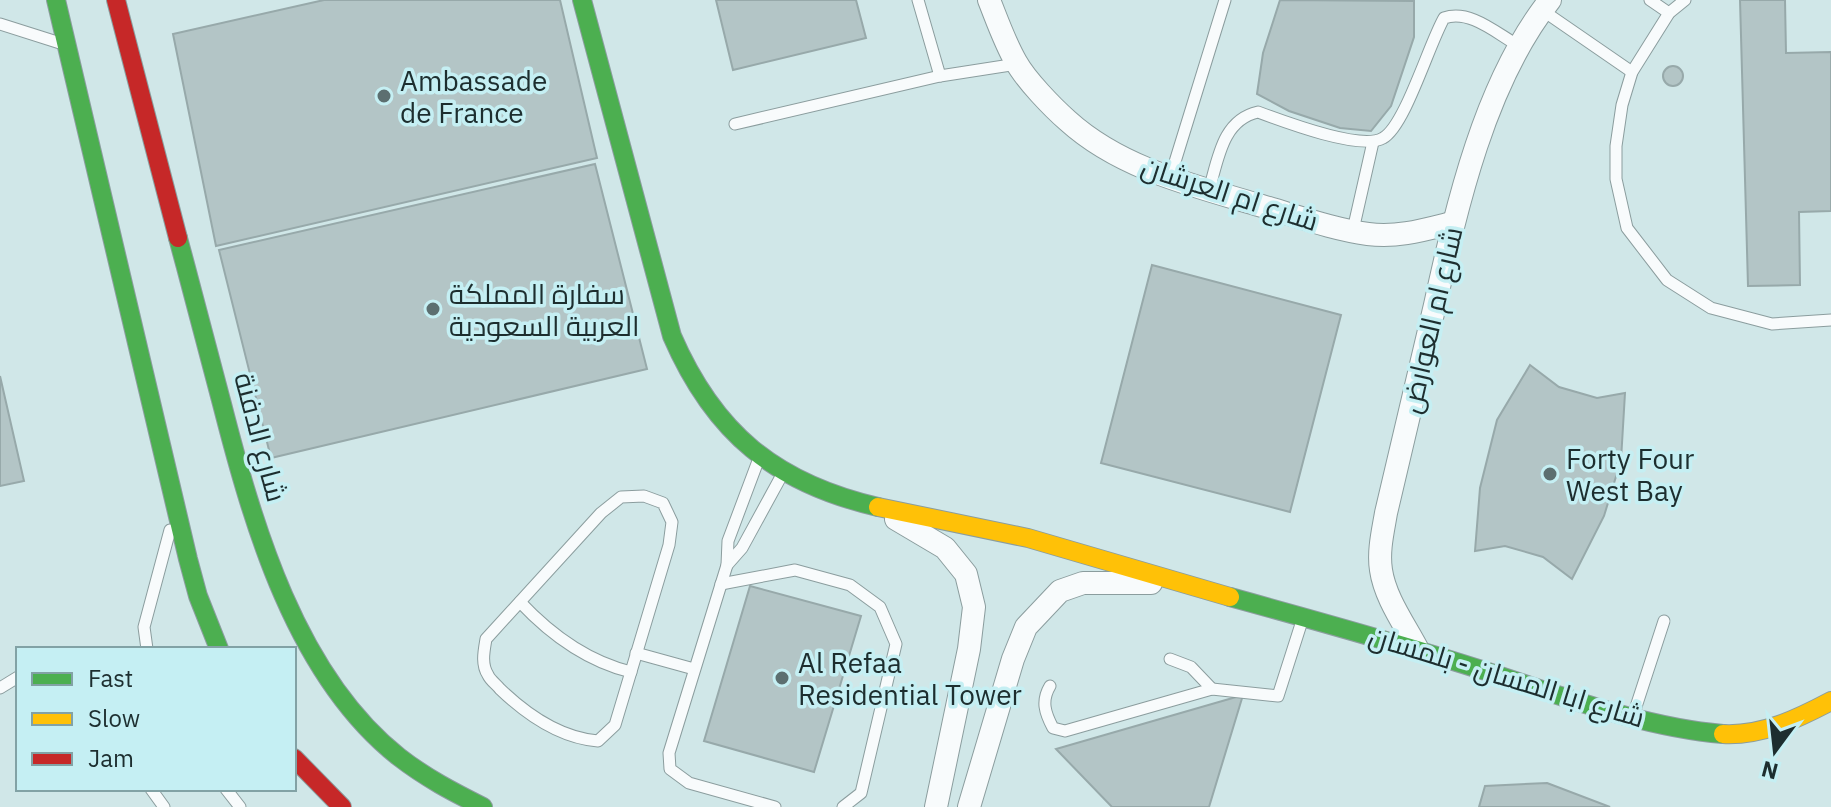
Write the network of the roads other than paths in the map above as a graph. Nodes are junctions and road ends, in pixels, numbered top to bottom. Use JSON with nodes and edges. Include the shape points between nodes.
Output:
{"nodes":[{"id":1,"x":56,"y":0,"type":"edge"},
{"id":2,"x":116,"y":0,"type":"edge"},
{"id":3,"x":582,"y":0,"type":"edge"},
{"id":4,"x":918,"y":0,"type":"edge"},
{"id":5,"x":989,"y":0,"type":"edge"},
{"id":6,"x":1225,"y":0,"type":"edge"},
{"id":7,"x":1650,"y":0,"type":"edge"},
{"id":8,"x":1685,"y":0,"type":"edge"},
{"id":9,"x":1546,"y":5,"type":"edge"},
{"id":10,"x":1669,"y":13,"type":"junction"},
{"id":11,"x":0,"y":24,"type":"edge"},
{"id":12,"x":67,"y":46,"type":"junction"},
{"id":13,"x":1519,"y":46,"type":"junction"},
{"id":14,"x":1017,"y":64,"type":"junction"},
{"id":15,"x":1632,"y":72,"type":"junction"},
{"id":16,"x":940,"y":76,"type":"junction"},
{"id":17,"x":735,"y":124,"type":"dead end"},
{"id":18,"x":1373,"y":142,"type":"junction"},
{"id":19,"x":1170,"y":178,"type":"junction"},
{"id":20,"x":1209,"y":190,"type":"junction"},
{"id":21,"x":1452,"y":223,"type":"junction"},
{"id":22,"x":1353,"y":230,"type":"junction"},
{"id":23,"x":1831,"y":320,"type":"edge"},
{"id":24,"x":759,"y":457,"type":"junction"},
{"id":25,"x":783,"y":473,"type":"junction"},
{"id":26,"x":862,"y":503,"type":"junction"},
{"id":27,"x":176,"y":507,"type":"junction"},
{"id":28,"x":727,"y":565,"type":"junction"},
{"id":29,"x":1181,"y":583,"type":"junction"},
{"id":30,"x":721,"y":584,"type":"junction"},
{"id":31,"x":520,"y":602,"type":"junction"},
{"id":32,"x":1304,"y":616,"type":"junction"},
{"id":33,"x":1664,"y":621,"type":"dead end"},
{"id":34,"x":147,"y":647,"type":"edge"},
{"id":35,"x":218,"y":647,"type":"edge"},
{"id":36,"x":1418,"y":650,"type":"junction"},
{"id":37,"x":636,"y":653,"type":"junction"},
{"id":38,"x":1170,"y":659,"type":"dead end"},
{"id":39,"x":694,"y":669,"type":"junction"},
{"id":40,"x":631,"y":672,"type":"junction"},
{"id":41,"x":1050,"y":686,"type":"dead end"},
{"id":42,"x":1212,"y":689,"type":"junction"},
{"id":43,"x":1831,"y":701,"type":"edge"},
{"id":44,"x":1633,"y":716,"type":"junction"},
{"id":45,"x":296,"y":760,"type":"edge"},
{"id":46,"x":228,"y":791,"type":"edge"},
{"id":47,"x":240,"y":807,"type":"edge"},
{"id":48,"x":342,"y":807,"type":"edge"},
{"id":49,"x":483,"y":807,"type":"edge"},
{"id":50,"x":775,"y":807,"type":"edge"},
{"id":51,"x":843,"y":807,"type":"edge"},
{"id":52,"x":936,"y":807,"type":"edge"},
{"id":53,"x":969,"y":807,"type":"edge"}],
"edges":[{"from":1,"to":12,"type":"main road"},
{"from":2,"to":49,"type":"main road","name":"شارع الدفنة","via":[[247,501],[268,562],[313,656],[366,727],[434,784]]},
{"from":3,"to":24,"type":"main road","name":"شارع ابا المسان - بلمسان","via":[[677,350],[715,415]]},
{"from":4,"to":16,"type":"lane"},
{"from":5,"to":14,"type":"street","name":"شارع ام العرشان"},
{"from":6,"to":19,"type":"lane"},
{"from":7,"to":10,"type":"lane"},
{"from":8,"to":10,"type":"lane"},
{"from":9,"to":13,"type":"street","name":"شارع ام العوارض"},
{"from":9,"to":15,"type":"lane"},
{"from":10,"to":15,"type":"lane"},
{"from":11,"to":12,"type":"lane"},
{"from":12,"to":27,"type":"main road"},
{"from":13,"to":18,"type":"lane","via":[[1466,16],[1444,18],[1398,122]]},
{"from":13,"to":21,"type":"street","name":"شارع ام العوارض","via":[[1498,89]]},
{"from":14,"to":16,"type":"lane"},
{"from":14,"to":19,"type":"street","name":"شارع ام العرشان","via":[[1090,139]]},
{"from":15,"to":23,"type":"lane","via":[[1622,105],[1616,179],[1627,228],[1667,280],[1711,308],[1772,324]]},
{"from":16,"to":17,"type":"lane"},
{"from":18,"to":20,"type":"lane","via":[[1329,135],[1258,112],[1247,114],[1224,138]]},
{"from":18,"to":22,"type":"lane"},
{"from":19,"to":20,"type":"street","name":"شارع ام العرشان"},
{"from":20,"to":22,"type":"street","name":"شارع ام العرشان"},
{"from":21,"to":22,"type":"street","name":"شارع ام العرشان","via":[[1407,235]]},
{"from":21,"to":36,"type":"street","name":"شارع ام العوارض","via":[[1380,543],[1387,588]]},
{"from":24,"to":25,"type":"main road","name":"شارع ابا المسان - بلمسان"},
{"from":24,"to":28,"type":"lane","via":[[728,541]]},
{"from":25,"to":26,"type":"main road","name":"شارع ابا المسان - بلمسان"},
{"from":25,"to":28,"type":"lane"},
{"from":26,"to":29,"type":"main road","name":"شارع ابا المسان - بلمسان","via":[[1027,538]]},
{"from":26,"to":52,"type":"street","name":"شارع ابا المسان - بلمسان","via":[[945,548],[966,574],[972,596],[969,649]]},
{"from":27,"to":34,"type":"lane","via":[[144,627]]},
{"from":27,"to":35,"type":"main road","via":[[198,596]]},
{"from":28,"to":30,"type":"lane"},
{"from":29,"to":32,"type":"main road","name":"شارع ابا المسان - بلمسان"},
{"from":29,"to":53,"type":"street","name":"شارع ابا المسان - بلمسان","via":[[1083,583],[1048,602],[1026,627],[1013,659]]},
{"from":30,"to":39,"type":"lane"},
{"from":30,"to":51,"type":"lane","via":[[795,570],[850,585],[880,607],[896,644],[861,793]]},
{"from":31,"to":37,"type":"lane","via":[[621,497],[644,496],[663,503],[672,522],[669,545]]},
{"from":31,"to":40,"type":"lane","via":[[568,644],[605,665]]},
{"from":31,"to":40,"type":"lane","via":[[486,639],[483,658],[488,676],[519,707],[559,731],[598,741],[615,725]]},
{"from":32,"to":36,"type":"main road","name":"شارع ابا المسان - بلمسان"},
{"from":32,"to":42,"type":"lane","via":[[1278,696]]},
{"from":33,"to":44,"type":"lane"},
{"from":36,"to":44,"type":"main road","name":"شارع ابا المسان - بلمسان"},
{"from":37,"to":39,"type":"lane"},
{"from":37,"to":40,"type":"lane"},
{"from":38,"to":42,"type":"lane","via":[[1191,667]]},
{"from":39,"to":50,"type":"lane","via":[[669,753],[670,769],[689,783]]},
{"from":41,"to":42,"type":"lane","via":[[1044,696],[1046,714],[1053,728],[1065,731]]},
{"from":43,"to":44,"type":"main road","name":"شارع ابا المسان - بلمسان","via":[[1758,733],[1713,734]]},
{"from":45,"to":48,"type":"main road"},
{"from":46,"to":47,"type":"lane"}]}
